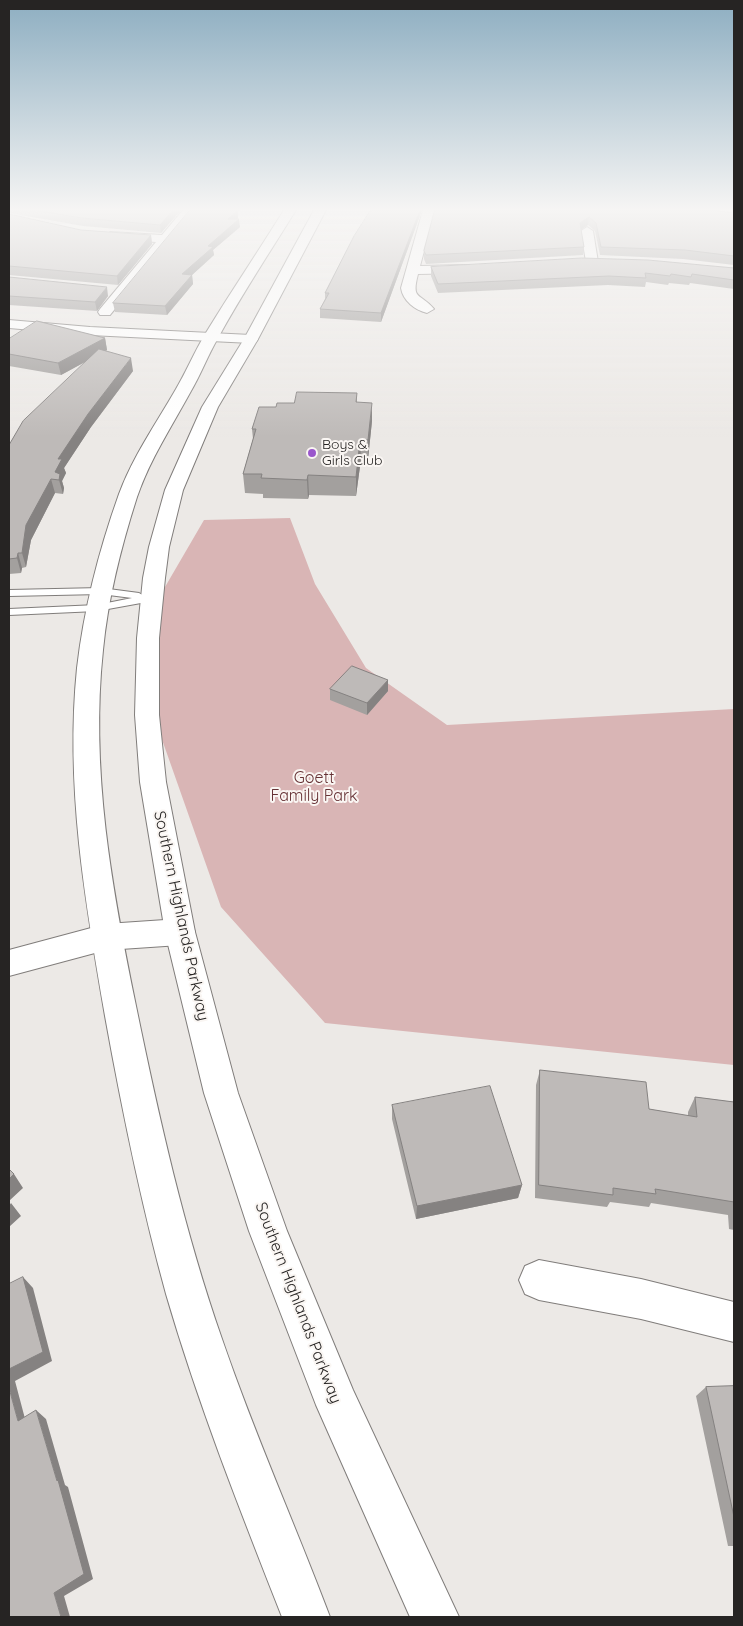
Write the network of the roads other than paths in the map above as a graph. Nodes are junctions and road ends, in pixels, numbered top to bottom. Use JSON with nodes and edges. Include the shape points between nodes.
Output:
{"nodes":[{"id":1,"x":126,"y":286,"type":"edge"},
{"id":2,"x":243,"y":286,"type":"edge"},
{"id":3,"x":279,"y":286,"type":"edge"},
{"id":4,"x":409,"y":286,"type":"edge"},
{"id":5,"x":105,"y":290,"type":"edge"},
{"id":6,"x":123,"y":290,"type":"junction"},
{"id":7,"x":427,"y":309,"type":"dead end"},
{"id":8,"x":105,"y":312,"type":"dead end"},
{"id":9,"x":9,"y":324,"type":"edge"},
{"id":10,"x":211,"y":337,"type":"junction"},
{"id":11,"x":251,"y":339,"type":"junction"},
{"id":12,"x":9,"y":593,"type":"edge"},
{"id":13,"x":152,"y":598,"type":"junction"},
{"id":14,"x":99,"y":599,"type":"junction"},
{"id":15,"x":9,"y":612,"type":"edge"},
{"id":16,"x":180,"y":932,"type":"junction"},
{"id":17,"x":106,"y":937,"type":"junction"},
{"id":18,"x":9,"y":963,"type":"edge"},
{"id":19,"x":539,"y":1280,"type":"dead end"},
{"id":20,"x":734,"y":1322,"type":"edge"},
{"id":21,"x":306,"y":1617,"type":"edge"},
{"id":22,"x":435,"y":1617,"type":"edge"}],
"edges":[{"from":1,"to":6,"type":"main road"},
{"from":2,"to":10,"type":"main road"},
{"from":3,"to":11,"type":"main road","name":"Southern Highlands Parkway"},
{"from":4,"to":7,"type":"main road","via":[[409,296]]},
{"from":5,"to":6,"type":"main road"},
{"from":6,"to":8,"type":"main road"},
{"from":9,"to":10,"type":"main road"},
{"from":10,"to":11,"type":"main road"},
{"from":10,"to":14,"type":"main road","via":[[129,491]]},
{"from":11,"to":13,"type":"main road","name":"Southern Highlands Parkway","via":[[210,407],[174,490],[159,547]]},
{"from":12,"to":14,"type":"lane"},
{"from":13,"to":14,"type":"lane"},
{"from":13,"to":14,"type":"lane"},
{"from":13,"to":16,"type":"main road","name":"Southern Highlands Parkway","via":[[147,715],[153,782]]},
{"from":14,"to":15,"type":"lane"},
{"from":14,"to":17,"type":"main road","via":[[89,669],[86,785]]},
{"from":16,"to":17,"type":"main road"},
{"from":16,"to":22,"type":"main road","name":"Southern Highlands Parkway","via":[[221,1093],[268,1231],[338,1405]]},
{"from":17,"to":18,"type":"main road"},
{"from":17,"to":21,"type":"main road","via":[[154,1169],[187,1295],[236,1442]]},
{"from":19,"to":20,"type":"main road","via":[[641,1299]]}]}
